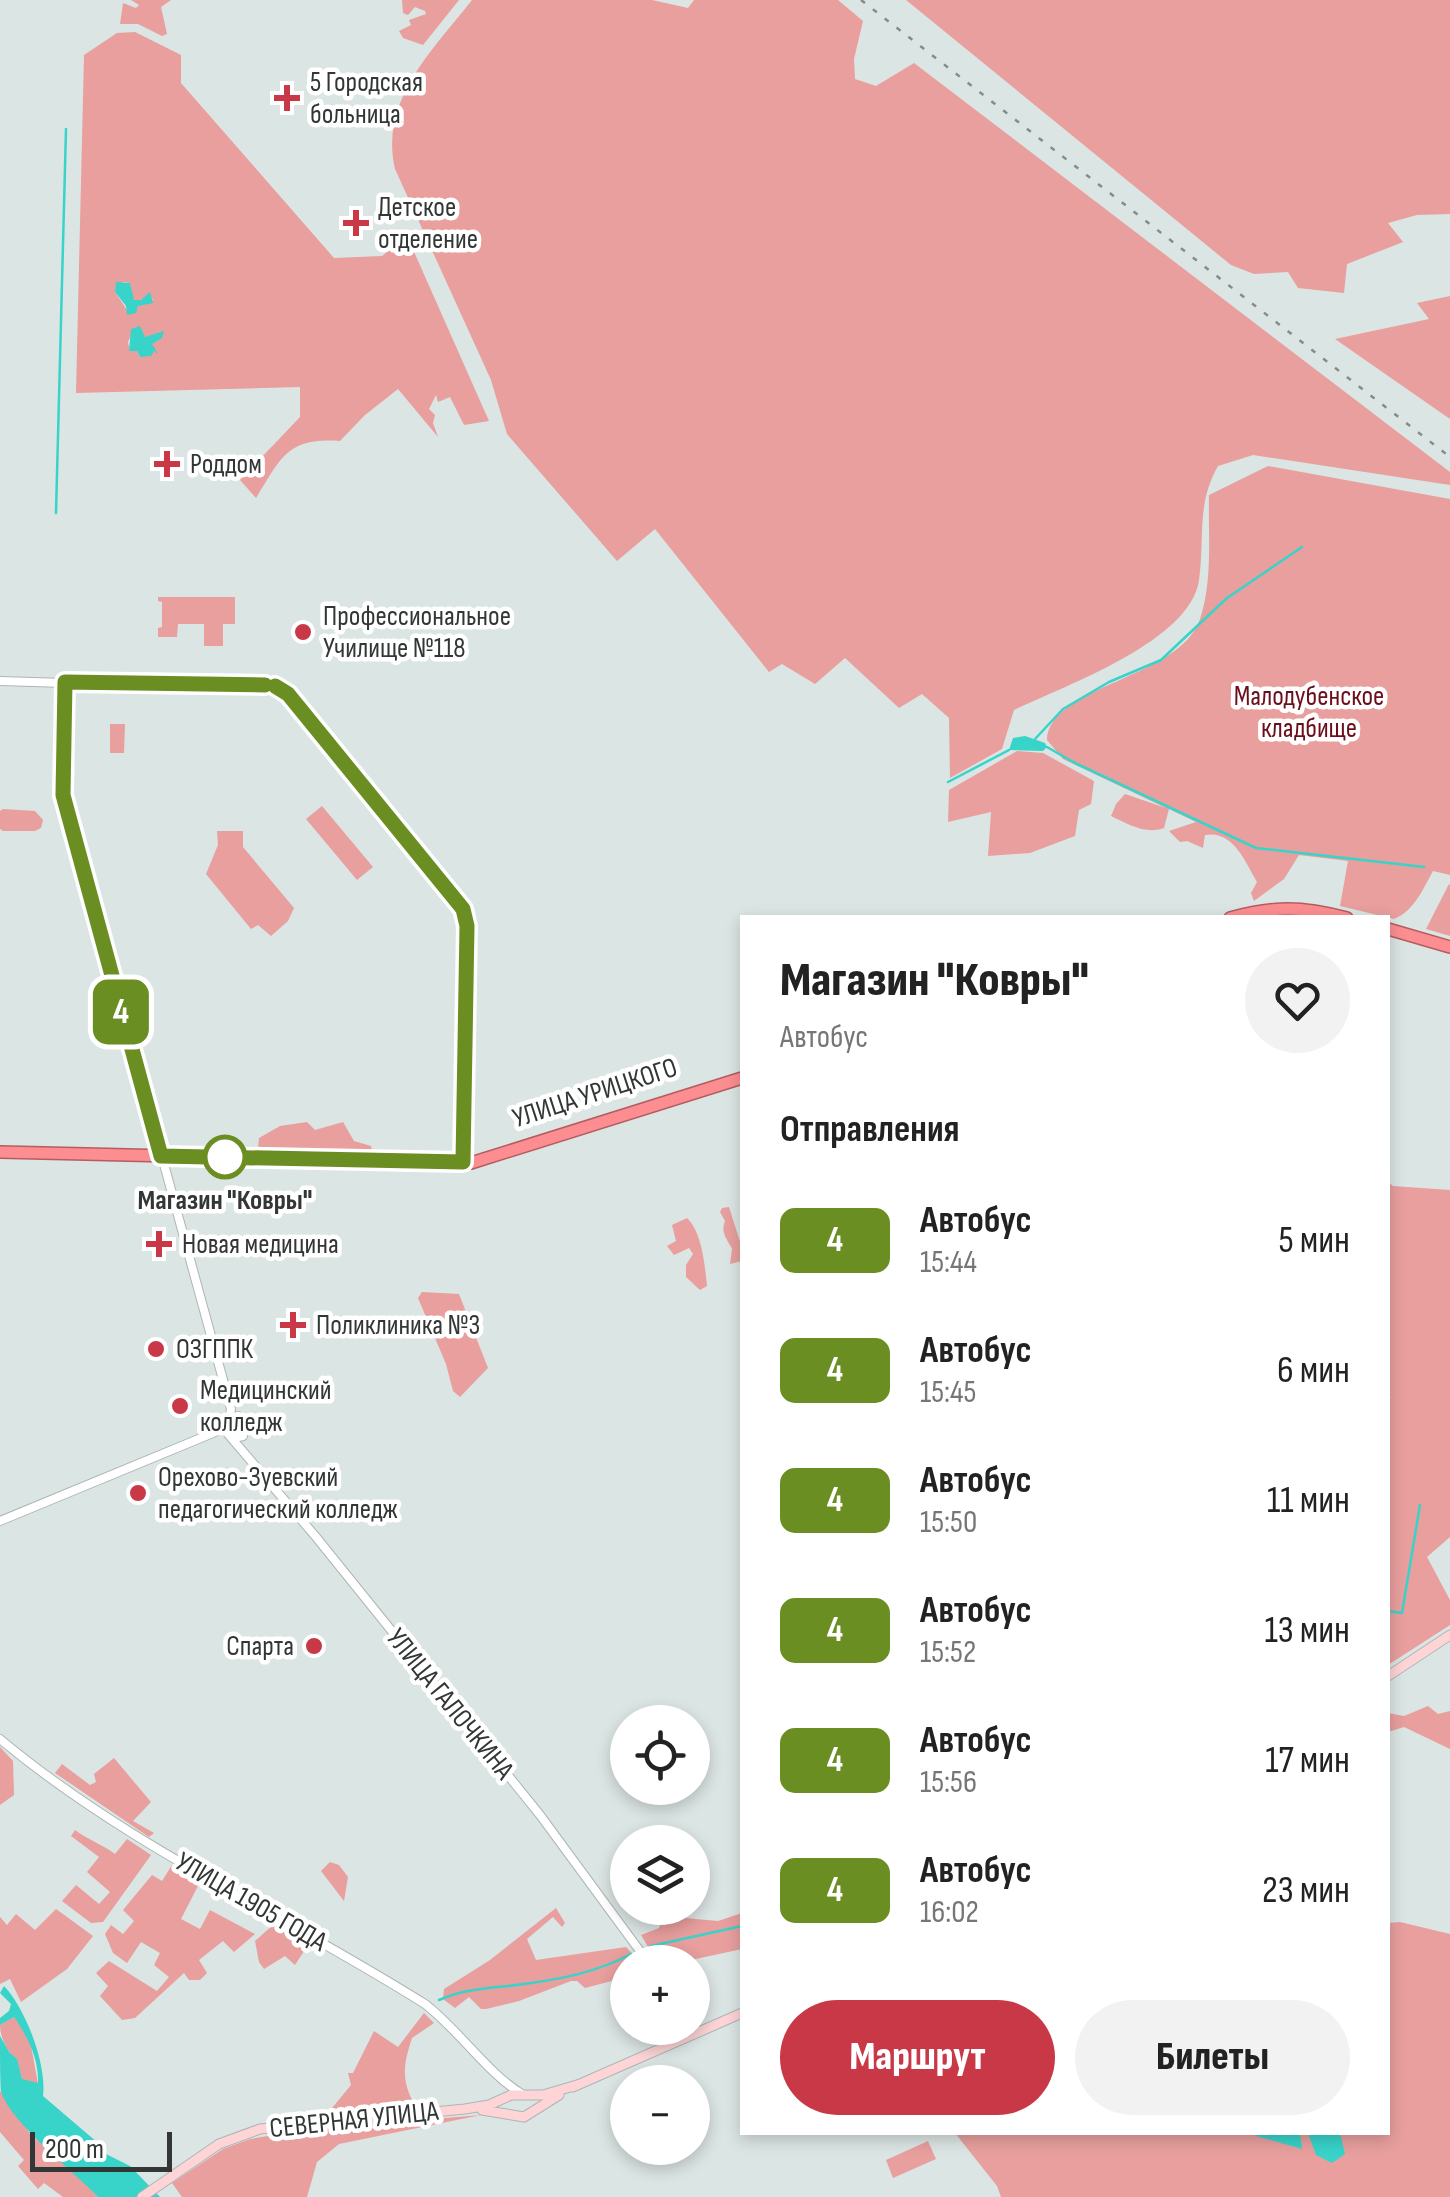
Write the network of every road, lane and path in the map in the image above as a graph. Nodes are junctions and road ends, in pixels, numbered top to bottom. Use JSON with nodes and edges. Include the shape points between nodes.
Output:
{"nodes":[{"id":1,"x":0,"y":681,"type":"edge"},
{"id":2,"x":1240,"y":915,"type":"edge"},
{"id":3,"x":1332,"y":915,"type":"edge"},
{"id":4,"x":1390,"y":934,"type":"edge"},
{"id":5,"x":1450,"y":951,"type":"edge"},
{"id":6,"x":740,"y":1076,"type":"edge"},
{"id":7,"x":0,"y":1152,"type":"edge"},
{"id":8,"x":161,"y":1156,"type":"junction"},
{"id":9,"x":231,"y":1427,"type":"junction"},
{"id":10,"x":246,"y":1433,"type":"junction"},
{"id":11,"x":245,"y":1450,"type":"junction"},
{"id":12,"x":0,"y":1521,"type":"edge"},
{"id":13,"x":1450,"y":1635,"type":"edge"},
{"id":14,"x":1390,"y":1675,"type":"edge"},
{"id":15,"x":0,"y":1739,"type":"edge"},
{"id":16,"x":635,"y":1945,"type":"edge"},
{"id":17,"x":740,"y":2014,"type":"edge"},
{"id":18,"x":710,"y":2023,"type":"edge"},
{"id":19,"x":656,"y":2045,"type":"edge"},
{"id":20,"x":494,"y":2072,"type":"junction"},
{"id":21,"x":577,"y":2085,"type":"junction"},
{"id":22,"x":503,"y":2094,"type":"junction"},
{"id":23,"x":524,"y":2095,"type":"junction"},
{"id":24,"x":465,"y":2109,"type":"junction"},
{"id":25,"x":534,"y":2111,"type":"junction"},
{"id":26,"x":510,"y":2115,"type":"junction"},
{"id":27,"x":142,"y":2197,"type":"edge"}],
"edges":[{"from":1,"to":8,"type":"street","via":[[65,682],[63,795]]},
{"from":2,"to":3,"type":"highway","via":[[1291,907]]},
{"from":4,"to":5,"type":"highway"},
{"from":6,"to":8,"type":"highway","name":"УЛИЦА УРИЦКОГО","via":[[463,1162]]},
{"from":7,"to":8,"type":"highway","name":"УЛИЦА УРИЦКОГО"},
{"from":8,"to":9,"type":"street","name":"УЛИЦА ГАЛОЧКИНА"},
{"from":9,"to":10,"type":"street","via":[[239,1438]]},
{"from":9,"to":10,"type":"street","via":[[246,1424]]},
{"from":9,"to":11,"type":"street","name":"УЛИЦА ГАЛОЧКИНА"},
{"from":9,"to":12,"type":"street"},
{"from":10,"to":11,"type":"street"},
{"from":11,"to":16,"type":"street","name":"УЛИЦА ГАЛОЧКИНА"},
{"from":13,"to":14,"type":"main road"},
{"from":15,"to":20,"type":"street","name":"УЛИЦА 1905 ГОДА","via":[[152,1845],[424,2004]]},
{"from":17,"to":18,"type":"main road","name":"СЕВЕРНАЯ УЛИЦА"},
{"from":19,"to":21,"type":"main road","name":"СЕВЕРНАЯ УЛИЦА"},
{"from":20,"to":22,"type":"street","name":"УЛИЦА 1905 ГОДА"},
{"from":20,"to":23,"type":"street","name":"УЛИЦА 1905 ГОДА"},
{"from":21,"to":23,"type":"main road","name":"СЕВЕРНАЯ УЛИЦА"},
{"from":21,"to":25,"type":"main road","name":"СЕВЕРНАЯ УЛИЦА"},
{"from":22,"to":23,"type":"main road","name":"СЕВЕРНАЯ УЛИЦА"},
{"from":22,"to":24,"type":"main road","name":"СЕВЕРНАЯ УЛИЦА","via":[[493,2104]]},
{"from":22,"to":26,"type":"main road"},
{"from":23,"to":25,"type":"main road"},
{"from":24,"to":26,"type":"main road","name":"СЕВЕРНАЯ УЛИЦА"},
{"from":24,"to":27,"type":"main road","name":"СЕВЕРНАЯ УЛИЦА","via":[[260,2129],[219,2144]]},
{"from":25,"to":26,"type":"main road","name":"СЕВЕРНАЯ УЛИЦА"}]}
